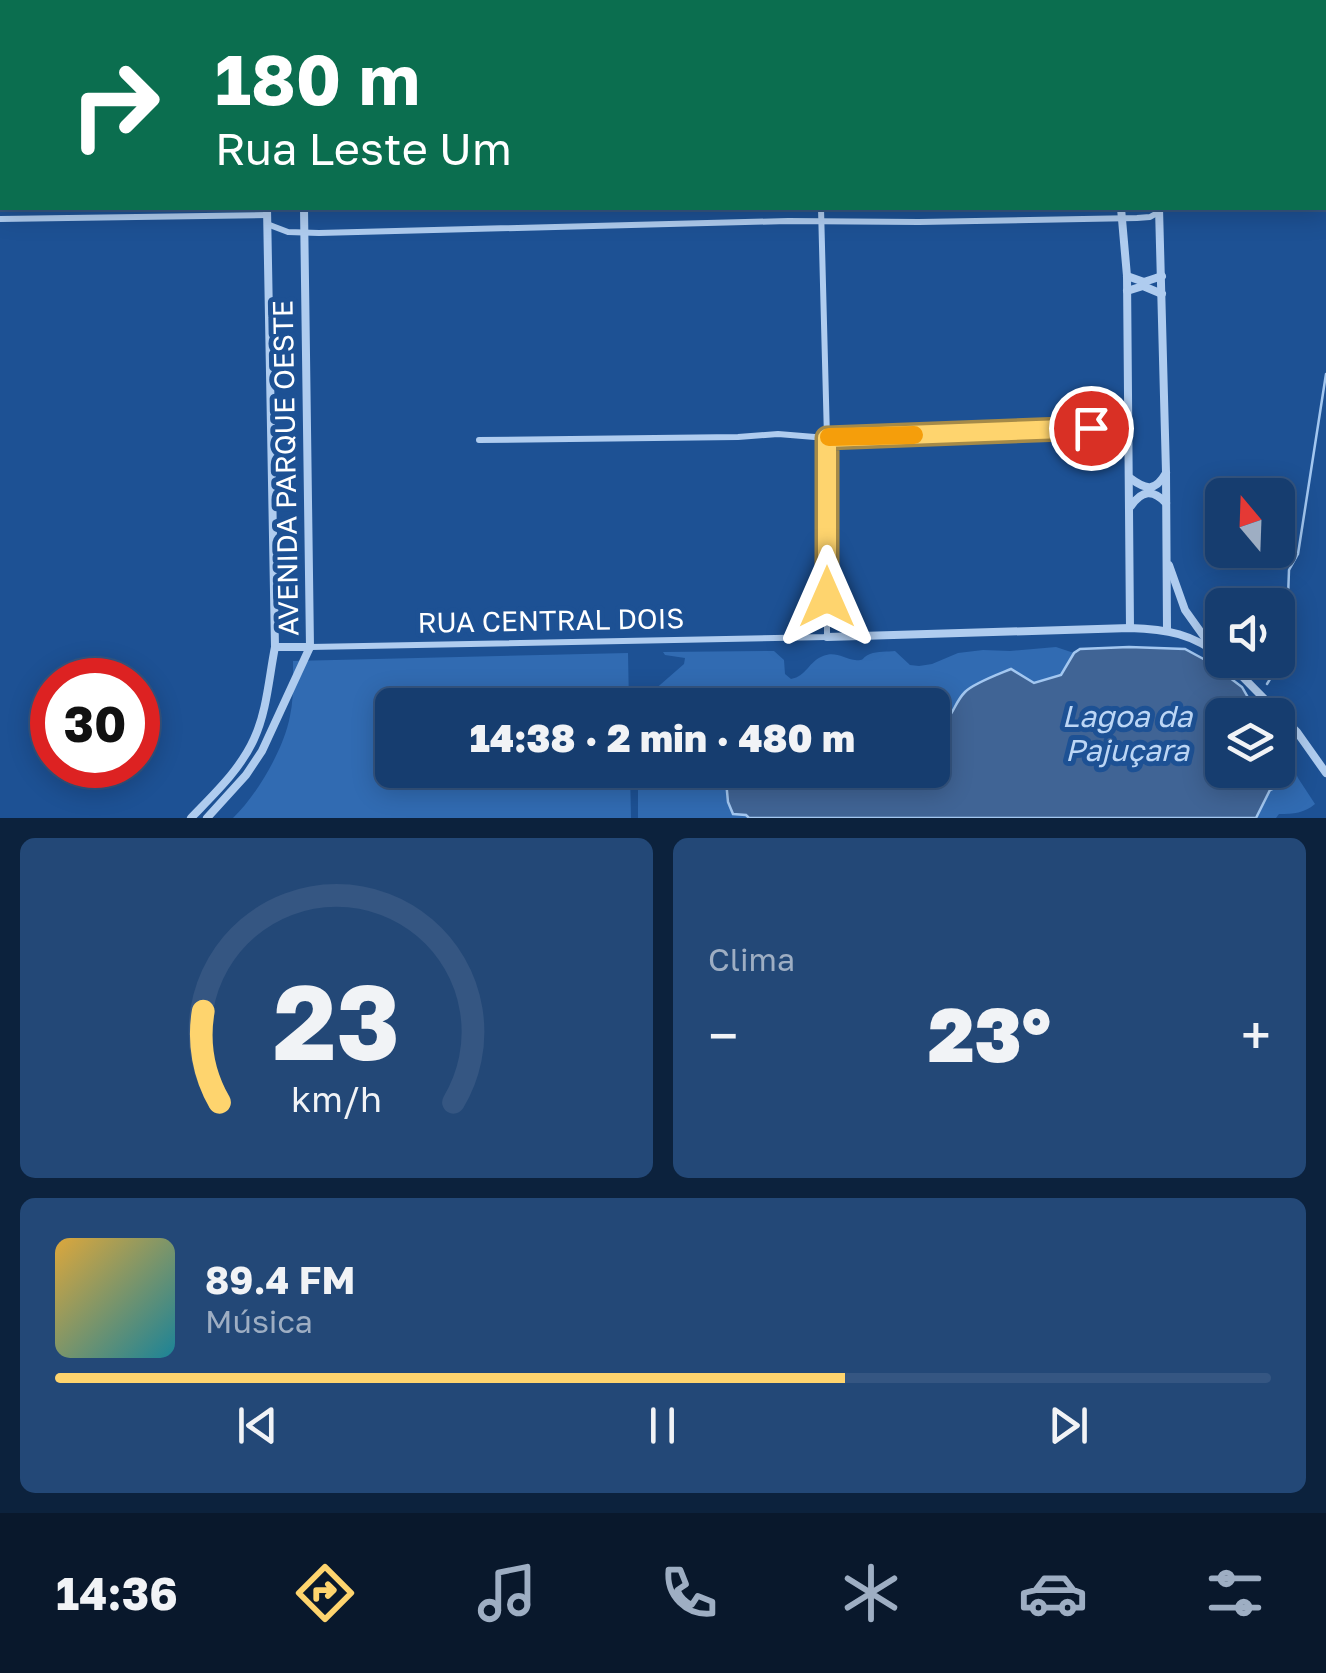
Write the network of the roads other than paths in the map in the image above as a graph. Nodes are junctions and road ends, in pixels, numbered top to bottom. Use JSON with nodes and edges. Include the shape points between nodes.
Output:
{"nodes":[{"id":1,"x":304,"y":210,"type":"edge"},
{"id":2,"x":788,"y":210,"type":"edge"},
{"id":3,"x":820,"y":210,"type":"edge"},
{"id":4,"x":1159,"y":210,"type":"edge"},
{"id":5,"x":1121,"y":213,"type":"edge"},
{"id":6,"x":267,"y":216,"type":"edge"},
{"id":7,"x":0,"y":219,"type":"edge"},
{"id":8,"x":788,"y":221,"type":"junction"},
{"id":9,"x":821,"y":221,"type":"junction"},
{"id":10,"x":305,"y":233,"type":"junction"},
{"id":11,"x":1127,"y":276,"type":"junction"},
{"id":12,"x":1162,"y":276,"type":"junction"},
{"id":13,"x":1127,"y":291,"type":"junction"},
{"id":14,"x":1162,"y":294,"type":"junction"},
{"id":15,"x":1129,"y":427,"type":"junction"},
{"id":16,"x":827,"y":438,"type":"junction"},
{"id":17,"x":479,"y":440,"type":"dead end"},
{"id":18,"x":1166,"y":472,"type":"junction"},
{"id":19,"x":1130,"y":478,"type":"junction"},
{"id":20,"x":1166,"y":503,"type":"junction"},
{"id":21,"x":1130,"y":506,"type":"junction"},
{"id":22,"x":1167,"y":558,"type":"junction"},
{"id":23,"x":1130,"y":628,"type":"junction"},
{"id":24,"x":1167,"y":630,"type":"junction"},
{"id":25,"x":827,"y":637,"type":"junction"},
{"id":26,"x":1205,"y":638,"type":"edge"},
{"id":27,"x":1205,"y":646,"type":"edge"},
{"id":28,"x":275,"y":647,"type":"junction"},
{"id":29,"x":310,"y":647,"type":"junction"},
{"id":30,"x":1244,"y":678,"type":"edge"},
{"id":31,"x":1326,"y":774,"type":"edge"},
{"id":32,"x":191,"y":818,"type":"edge"},
{"id":33,"x":207,"y":818,"type":"edge"}],
"edges":[{"from":1,"to":10,"type":"street","name":"AVENIDA PARQUE OESTE"},
{"from":2,"to":8,"type":"street"},
{"from":3,"to":9,"type":"street"},
{"from":4,"to":5,"type":"street","via":[[1150,217]]},
{"from":4,"to":12,"type":"street"},
{"from":5,"to":9,"type":"street"},
{"from":5,"to":11,"type":"street"},
{"from":6,"to":7,"type":"street"},
{"from":6,"to":10,"type":"street","via":[[280,230]]},
{"from":6,"to":28,"type":"street","name":"AVENIDA PARQUE OESTE"},
{"from":8,"to":9,"type":"street"},
{"from":8,"to":10,"type":"street"},
{"from":9,"to":16,"type":"street"},
{"from":10,"to":29,"type":"street","name":"AVENIDA PARQUE OESTE"},
{"from":11,"to":12,"type":"street","via":[[1144,282]]},
{"from":11,"to":13,"type":"street"},
{"from":12,"to":14,"type":"street"},
{"from":13,"to":14,"type":"street","via":[[1139,286]]},
{"from":13,"to":15,"type":"street"},
{"from":14,"to":18,"type":"street"},
{"from":15,"to":16,"type":"street"},
{"from":15,"to":19,"type":"street"},
{"from":16,"to":17,"type":"street"},
{"from":16,"to":25,"type":"street"},
{"from":18,"to":19,"type":"street","via":[[1149,488]]},
{"from":18,"to":20,"type":"street"},
{"from":19,"to":21,"type":"street"},
{"from":20,"to":21,"type":"street","via":[[1146,492]]},
{"from":20,"to":22,"type":"street"},
{"from":21,"to":23,"type":"street"},
{"from":22,"to":24,"type":"street"},
{"from":22,"to":26,"type":"street","via":[[1185,610]]},
{"from":23,"to":24,"type":"street"},
{"from":23,"to":25,"type":"street"},
{"from":24,"to":27,"type":"street"},
{"from":25,"to":29,"type":"street","name":"RUA CENTRAL DOIS"},
{"from":28,"to":29,"type":"street","name":"RUA CENTRAL DOIS"},
{"from":28,"to":32,"type":"street","name":"AVENIDA PARQUE OESTE","via":[[251,745]]},
{"from":29,"to":33,"type":"street","name":"AVENIDA PARQUE OESTE","via":[[262,751]]},
{"from":30,"to":31,"type":"street","via":[[1297,732]]}]}
